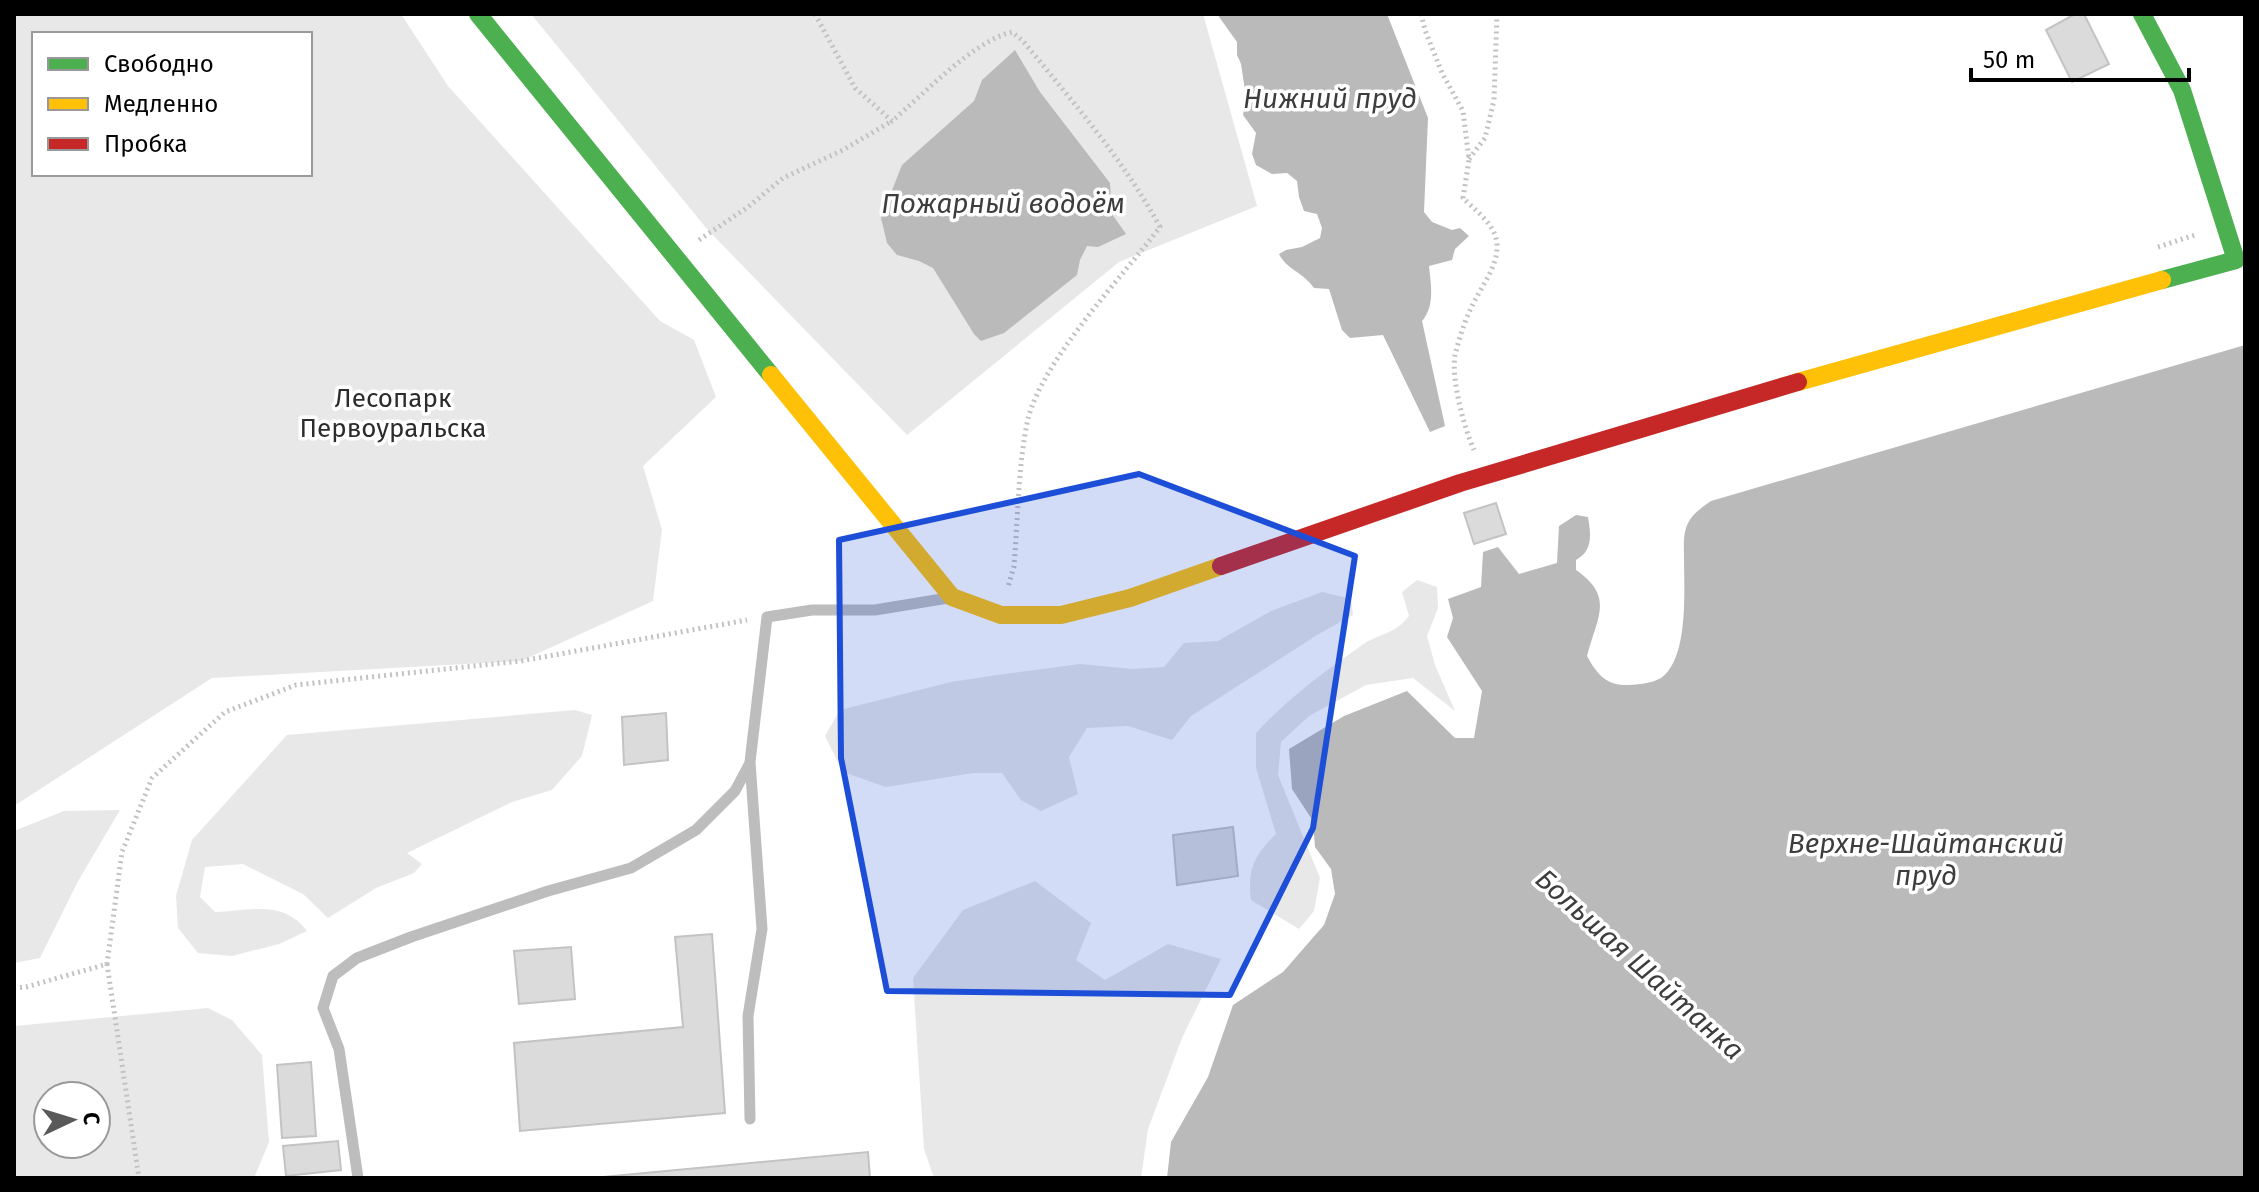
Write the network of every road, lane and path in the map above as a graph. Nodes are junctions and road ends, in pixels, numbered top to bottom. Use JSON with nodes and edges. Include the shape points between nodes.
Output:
{"nodes":[{"id":1,"x":478,"y":14,"type":"edge"},
{"id":2,"x":815,"y":14,"type":"edge"},
{"id":3,"x":1421,"y":14,"type":"edge"},
{"id":4,"x":1497,"y":14,"type":"edge"},
{"id":5,"x":2142,"y":14,"type":"edge"},
{"id":6,"x":892,"y":121,"type":"junction"},
{"id":7,"x":1469,"y":160,"type":"junction"},
{"id":8,"x":698,"y":240,"type":"dead end"},
{"id":9,"x":1474,"y":450,"type":"dead end"},
{"id":10,"x":952,"y":597,"type":"junction"},
{"id":11,"x":1001,"y":615,"type":"junction"},
{"id":12,"x":767,"y":617,"type":"junction"},
{"id":13,"x":750,"y":762,"type":"junction"},
{"id":14,"x":107,"y":964,"type":"junction"},
{"id":15,"x":14,"y":988,"type":"edge"},
{"id":16,"x":750,"y":1119,"type":"dead end"},
{"id":17,"x":139,"y":1178,"type":"edge"},
{"id":18,"x":358,"y":1178,"type":"edge"}],
"edges":[{"from":1,"to":10,"type":"street"},
{"from":2,"to":6,"type":"path","via":[[855,88]]},
{"from":3,"to":7,"type":"path","via":[[1442,73],[1463,111]]},
{"from":4,"to":7,"type":"path","via":[[1494,100],[1485,138]]},
{"from":5,"to":11,"type":"street","via":[[2182,90],[2236,260],[1888,355],[1460,483],[1130,598],[1061,615]]},
{"from":6,"to":8,"type":"path","via":[[783,178]]},
{"from":6,"to":11,"type":"path","via":[[960,62],[1012,32],[1111,149],[1160,227],[1041,385],[1028,417],[1014,566]]},
{"from":7,"to":9,"type":"path","via":[[1463,198],[1495,234],[1497,255],[1454,359]]},
{"from":10,"to":11,"type":"street"},
{"from":10,"to":12,"type":"lane","via":[[875,610],[812,610]]},
{"from":12,"to":13,"type":"lane"},
{"from":12,"to":14,"type":"path","via":[[521,661],[296,685],[225,712],[152,778],[122,852]]},
{"from":13,"to":16,"type":"lane","via":[[762,929],[748,1016]]},
{"from":13,"to":18,"type":"lane","via":[[735,791],[696,830],[631,868],[411,937],[357,958],[333,976],[323,1008],[339,1049]]},
{"from":14,"to":15,"type":"path"},
{"from":14,"to":17,"type":"path"}]}
